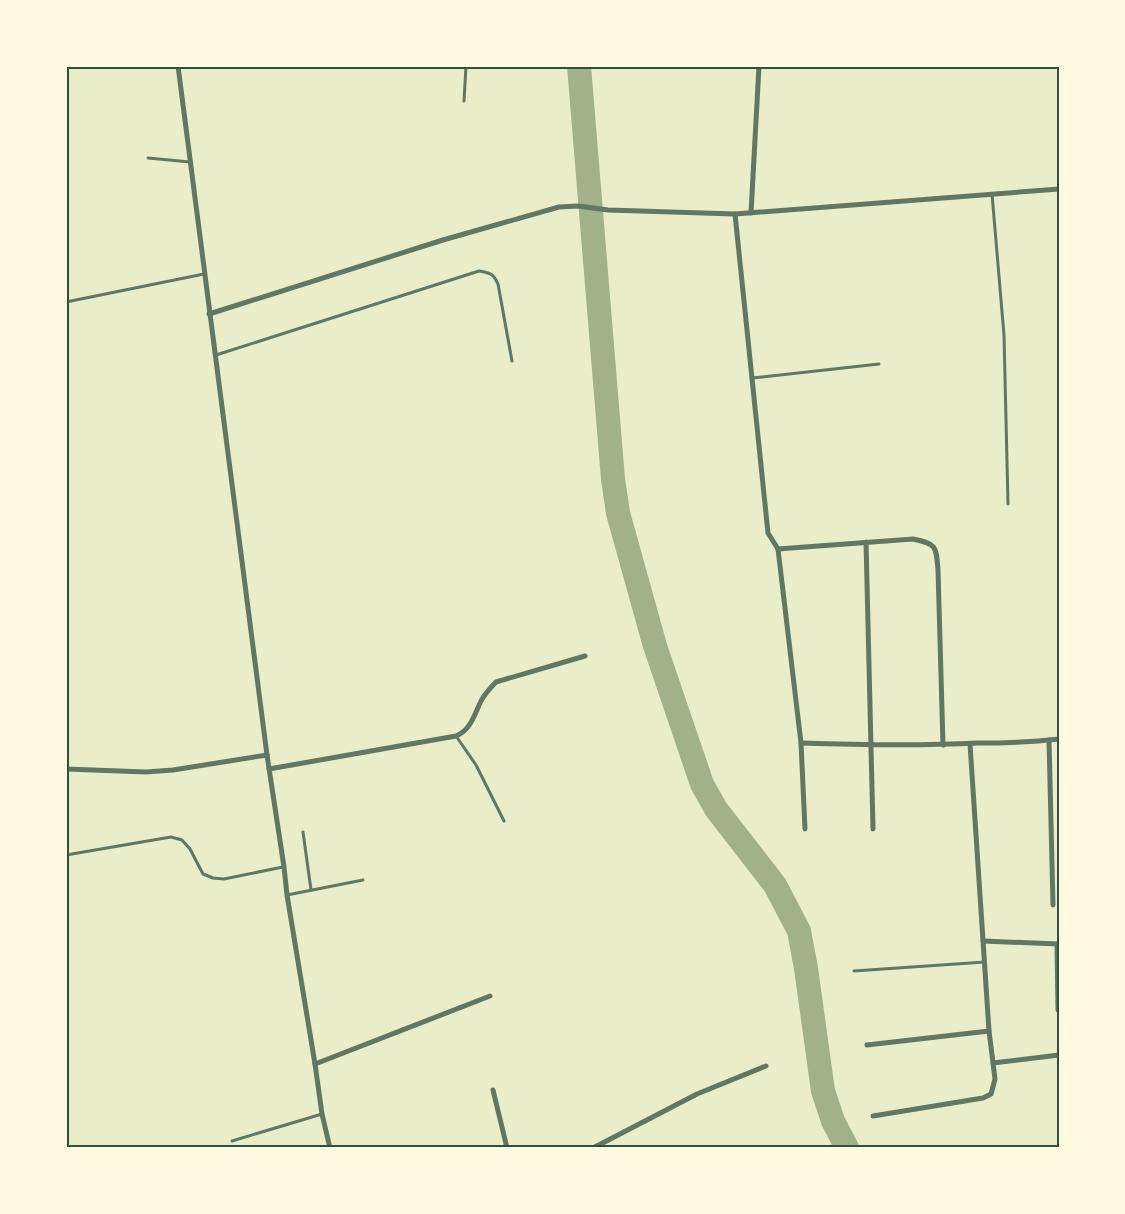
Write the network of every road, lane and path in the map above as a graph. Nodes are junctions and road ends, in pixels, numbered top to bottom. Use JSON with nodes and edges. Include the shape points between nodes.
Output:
{"nodes":[{"id":1,"x":178,"y":66,"type":"edge"},
{"id":2,"x":466,"y":66,"type":"edge"},
{"id":3,"x":758,"y":66,"type":"edge"},
{"id":4,"x":464,"y":101,"type":"dead end"},
{"id":5,"x":148,"y":158,"type":"dead end"},
{"id":6,"x":190,"y":162,"type":"junction"},
{"id":7,"x":1059,"y":189,"type":"edge"},
{"id":8,"x":992,"y":194,"type":"junction"},
{"id":9,"x":750,"y":213,"type":"junction"},
{"id":10,"x":735,"y":214,"type":"junction"},
{"id":11,"x":204,"y":274,"type":"junction"},
{"id":12,"x":66,"y":302,"type":"edge"},
{"id":13,"x":210,"y":314,"type":"junction"},
{"id":14,"x":215,"y":356,"type":"junction"},
{"id":15,"x":512,"y":361,"type":"dead end"},
{"id":16,"x":879,"y":364,"type":"dead end"},
{"id":17,"x":752,"y":378,"type":"junction"},
{"id":18,"x":1008,"y":504,"type":"dead end"},
{"id":19,"x":866,"y":542,"type":"junction"},
{"id":20,"x":778,"y":549,"type":"junction"},
{"id":21,"x":585,"y":656,"type":"dead end"},
{"id":22,"x":456,"y":736,"type":"junction"},
{"id":23,"x":1059,"y":739,"type":"edge"},
{"id":24,"x":1049,"y":740,"type":"junction"},
{"id":25,"x":801,"y":743,"type":"junction"},
{"id":26,"x":970,"y":744,"type":"junction"},
{"id":27,"x":871,"y":745,"type":"junction"},
{"id":28,"x":943,"y":745,"type":"junction"},
{"id":29,"x":267,"y":755,"type":"junction"},
{"id":30,"x":66,"y":769,"type":"edge"},
{"id":31,"x":269,"y":769,"type":"junction"},
{"id":32,"x":504,"y":821,"type":"dead end"},
{"id":33,"x":805,"y":829,"type":"dead end"},
{"id":34,"x":873,"y":829,"type":"dead end"},
{"id":35,"x":303,"y":832,"type":"dead end"},
{"id":36,"x":66,"y":855,"type":"edge"},
{"id":37,"x":284,"y":867,"type":"junction"},
{"id":38,"x":363,"y":880,"type":"dead end"},
{"id":39,"x":311,"y":890,"type":"junction"},
{"id":40,"x":287,"y":895,"type":"junction"},
{"id":41,"x":1053,"y":905,"type":"dead end"},
{"id":42,"x":982,"y":941,"type":"junction"},
{"id":43,"x":1058,"y":944,"type":"edge"},
{"id":44,"x":985,"y":962,"type":"junction"},
{"id":45,"x":854,"y":971,"type":"dead end"},
{"id":46,"x":490,"y":996,"type":"dead end"},
{"id":47,"x":1058,"y":1010,"type":"edge"},
{"id":48,"x":989,"y":1031,"type":"junction"},
{"id":49,"x":867,"y":1045,"type":"dead end"},
{"id":50,"x":1059,"y":1055,"type":"edge"},
{"id":51,"x":993,"y":1063,"type":"junction"},
{"id":52,"x":315,"y":1064,"type":"junction"},
{"id":53,"x":766,"y":1066,"type":"dead end"},
{"id":54,"x":494,"y":1090,"type":"dead end"},
{"id":55,"x":322,"y":1114,"type":"junction"},
{"id":56,"x":873,"y":1116,"type":"dead end"},
{"id":57,"x":232,"y":1141,"type":"dead end"},
{"id":58,"x":330,"y":1148,"type":"edge"},
{"id":59,"x":507,"y":1148,"type":"edge"},
{"id":60,"x":593,"y":1148,"type":"edge"}],
"edges":[{"from":1,"to":6,"type":"street"},
{"from":2,"to":4,"type":"lane"},
{"from":3,"to":9,"type":"street"},
{"from":5,"to":6,"type":"lane"},
{"from":6,"to":11,"type":"street"},
{"from":7,"to":8,"type":"street"},
{"from":8,"to":9,"type":"street"},
{"from":8,"to":18,"type":"lane","via":[[1004,335]]},
{"from":9,"to":10,"type":"street"},
{"from":10,"to":13,"type":"street","via":[[559,207],[442,240]]},
{"from":10,"to":17,"type":"street"},
{"from":11,"to":12,"type":"lane"},
{"from":11,"to":13,"type":"street"},
{"from":13,"to":14,"type":"street"},
{"from":14,"to":15,"type":"lane","via":[[479,271],[495,276],[498,284]]},
{"from":14,"to":29,"type":"street"},
{"from":16,"to":17,"type":"lane"},
{"from":17,"to":20,"type":"street","via":[[768,534]]},
{"from":19,"to":20,"type":"street"},
{"from":19,"to":27,"type":"street"},
{"from":19,"to":28,"type":"street","via":[[913,539],[932,544],[936,551]]},
{"from":20,"to":25,"type":"street"},
{"from":21,"to":22,"type":"street","via":[[496,682],[488,690],[467,730]]},
{"from":22,"to":31,"type":"street"},
{"from":22,"to":32,"type":"lane","via":[[476,766]]},
{"from":23,"to":24,"type":"street"},
{"from":24,"to":26,"type":"street"},
{"from":24,"to":41,"type":"street"},
{"from":25,"to":27,"type":"street"},
{"from":25,"to":33,"type":"street"},
{"from":26,"to":28,"type":"street"},
{"from":26,"to":42,"type":"street"},
{"from":27,"to":28,"type":"street"},
{"from":27,"to":34,"type":"street"},
{"from":29,"to":30,"type":"street","via":[[146,772]]},
{"from":29,"to":31,"type":"street"},
{"from":31,"to":37,"type":"street"},
{"from":35,"to":39,"type":"lane"},
{"from":36,"to":37,"type":"lane","via":[[171,836],[190,848],[202,874],[212,878],[224,879]]},
{"from":37,"to":40,"type":"street"},
{"from":38,"to":39,"type":"lane"},
{"from":39,"to":40,"type":"lane"},
{"from":40,"to":52,"type":"street"},
{"from":42,"to":43,"type":"street"},
{"from":42,"to":44,"type":"street"},
{"from":43,"to":47,"type":"street"},
{"from":44,"to":45,"type":"lane"},
{"from":44,"to":48,"type":"street"},
{"from":46,"to":52,"type":"street"},
{"from":48,"to":49,"type":"street"},
{"from":48,"to":51,"type":"street"},
{"from":50,"to":51,"type":"street"},
{"from":51,"to":56,"type":"street","via":[[995,1080],[991,1094],[983,1098]]},
{"from":52,"to":55,"type":"street"},
{"from":53,"to":60,"type":"street","via":[[697,1094]]},
{"from":54,"to":59,"type":"street"},
{"from":55,"to":57,"type":"lane"},
{"from":55,"to":58,"type":"street"}]}
